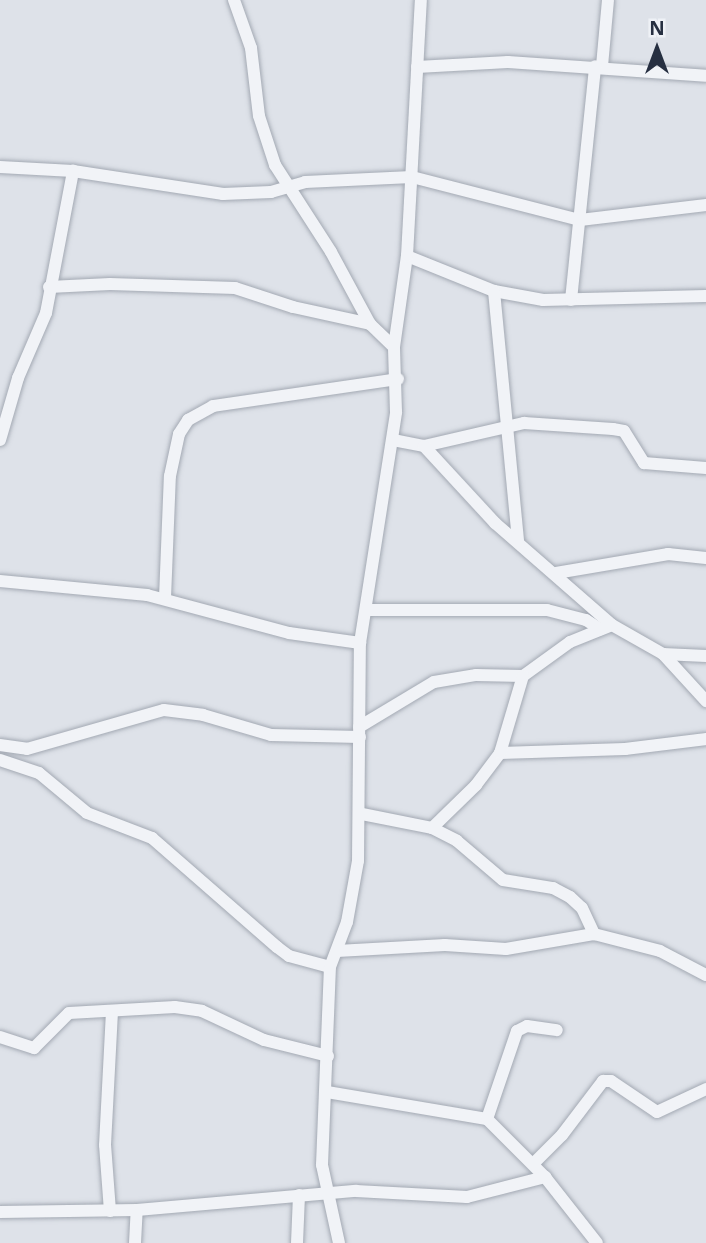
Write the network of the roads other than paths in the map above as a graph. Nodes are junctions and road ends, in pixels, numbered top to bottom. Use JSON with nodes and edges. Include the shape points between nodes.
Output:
{"nodes":[{"id":1,"x":234,"y":0,"type":"edge"},
{"id":2,"x":421,"y":0,"type":"edge"},
{"id":3,"x":608,"y":0,"type":"edge"},
{"id":4,"x":598,"y":66,"type":"junction"},
{"id":5,"x":417,"y":67,"type":"junction"},
{"id":6,"x":706,"y":76,"type":"edge"},
{"id":7,"x":0,"y":167,"type":"edge"},
{"id":8,"x":74,"y":171,"type":"junction"},
{"id":9,"x":412,"y":177,"type":"junction"},
{"id":10,"x":288,"y":185,"type":"junction"},
{"id":11,"x":706,"y":205,"type":"edge"},
{"id":12,"x":580,"y":220,"type":"junction"},
{"id":13,"x":407,"y":256,"type":"junction"},
{"id":14,"x":49,"y":287,"type":"junction"},
{"id":15,"x":494,"y":291,"type":"junction"},
{"id":16,"x":706,"y":296,"type":"edge"},
{"id":17,"x":571,"y":300,"type":"junction"},
{"id":18,"x":370,"y":324,"type":"junction"},
{"id":19,"x":394,"y":347,"type":"junction"},
{"id":20,"x":398,"y":379,"type":"junction"},
{"id":21,"x":507,"y":424,"type":"junction"},
{"id":22,"x":0,"y":440,"type":"edge"},
{"id":23,"x":393,"y":440,"type":"junction"},
{"id":24,"x":424,"y":446,"type":"junction"},
{"id":25,"x":706,"y":468,"type":"edge"},
{"id":26,"x":519,"y":542,"type":"junction"},
{"id":27,"x":706,"y":558,"type":"edge"},
{"id":28,"x":555,"y":573,"type":"junction"},
{"id":29,"x":0,"y":581,"type":"edge"},
{"id":30,"x":165,"y":598,"type":"junction"},
{"id":31,"x":367,"y":610,"type":"junction"},
{"id":32,"x":606,"y":627,"type":"junction"},
{"id":33,"x":360,"y":643,"type":"junction"},
{"id":34,"x":663,"y":654,"type":"junction"},
{"id":35,"x":706,"y":656,"type":"edge"},
{"id":36,"x":523,"y":676,"type":"junction"},
{"id":37,"x":706,"y":701,"type":"edge"},
{"id":38,"x":359,"y":732,"type":"junction"},
{"id":39,"x":706,"y":739,"type":"edge"},
{"id":40,"x":0,"y":745,"type":"edge"},
{"id":41,"x":500,"y":753,"type":"junction"},
{"id":42,"x":0,"y":760,"type":"edge"},
{"id":43,"x":362,"y":814,"type":"junction"},
{"id":44,"x":432,"y":828,"type":"junction"},
{"id":45,"x":594,"y":934,"type":"junction"},
{"id":46,"x":337,"y":951,"type":"junction"},
{"id":47,"x":330,"y":967,"type":"junction"},
{"id":48,"x":706,"y":975,"type":"edge"},
{"id":49,"x":111,"y":1011,"type":"junction"},
{"id":50,"x":557,"y":1030,"type":"dead end"},
{"id":51,"x":0,"y":1037,"type":"edge"},
{"id":52,"x":328,"y":1056,"type":"junction"},
{"id":53,"x":706,"y":1090,"type":"edge"},
{"id":54,"x":327,"y":1092,"type":"junction"},
{"id":55,"x":487,"y":1119,"type":"junction"},
{"id":56,"x":533,"y":1164,"type":"junction"},
{"id":57,"x":545,"y":1177,"type":"junction"},
{"id":58,"x":327,"y":1194,"type":"junction"},
{"id":59,"x":299,"y":1195,"type":"junction"},
{"id":60,"x":110,"y":1210,"type":"junction"},
{"id":61,"x":137,"y":1210,"type":"junction"},
{"id":62,"x":0,"y":1212,"type":"edge"},
{"id":63,"x":135,"y":1243,"type":"edge"},
{"id":64,"x":297,"y":1243,"type":"edge"},
{"id":65,"x":339,"y":1243,"type":"edge"},
{"id":66,"x":597,"y":1243,"type":"edge"}],
"edges":[{"from":1,"to":10,"type":"street","via":[[251,48],[260,116],[275,165]]},
{"from":2,"to":5,"type":"street"},
{"from":3,"to":4,"type":"street"},
{"from":4,"to":5,"type":"street","via":[[508,62]]},
{"from":4,"to":6,"type":"street"},
{"from":4,"to":12,"type":"street"},
{"from":5,"to":9,"type":"street"},
{"from":7,"to":8,"type":"street"},
{"from":8,"to":10,"type":"street","via":[[223,194],[271,192]]},
{"from":8,"to":14,"type":"street"},
{"from":9,"to":10,"type":"street"},
{"from":9,"to":12,"type":"street"},
{"from":9,"to":13,"type":"street"},
{"from":10,"to":18,"type":"street"},
{"from":11,"to":12,"type":"street"},
{"from":12,"to":17,"type":"street"},
{"from":13,"to":15,"type":"street"},
{"from":13,"to":19,"type":"street"},
{"from":14,"to":18,"type":"street","via":[[235,288]]},
{"from":14,"to":22,"type":"street","via":[[42,327],[27,355]]},
{"from":15,"to":17,"type":"street"},
{"from":15,"to":21,"type":"street"},
{"from":16,"to":17,"type":"street"},
{"from":18,"to":19,"type":"street"},
{"from":19,"to":20,"type":"street"},
{"from":20,"to":23,"type":"street"},
{"from":20,"to":30,"type":"street","via":[[213,406],[188,420],[170,476]]},
{"from":21,"to":24,"type":"street"},
{"from":21,"to":25,"type":"street","via":[[624,431],[644,463]]},
{"from":21,"to":26,"type":"street"},
{"from":23,"to":24,"type":"street"},
{"from":23,"to":31,"type":"street"},
{"from":24,"to":26,"type":"street"},
{"from":26,"to":28,"type":"street"},
{"from":27,"to":28,"type":"street","via":[[668,554]]},
{"from":28,"to":32,"type":"street"},
{"from":29,"to":30,"type":"street","via":[[107,588]]},
{"from":30,"to":33,"type":"street","via":[[289,633]]},
{"from":31,"to":32,"type":"street","via":[[547,610]]},
{"from":31,"to":33,"type":"street"},
{"from":32,"to":34,"type":"street"},
{"from":32,"to":36,"type":"street","via":[[555,650]]},
{"from":33,"to":38,"type":"street"},
{"from":34,"to":35,"type":"street"},
{"from":34,"to":37,"type":"street"},
{"from":36,"to":38,"type":"street","via":[[476,675],[435,682]]},
{"from":36,"to":41,"type":"street"},
{"from":38,"to":40,"type":"street","via":[[271,736],[203,715],[164,710],[27,749]]},
{"from":38,"to":43,"type":"street"},
{"from":39,"to":41,"type":"street"},
{"from":41,"to":44,"type":"street","via":[[460,803]]},
{"from":42,"to":47,"type":"street","via":[[39,773],[87,813],[152,838],[283,951]]},
{"from":43,"to":44,"type":"street"},
{"from":43,"to":46,"type":"street","via":[[358,861]]},
{"from":44,"to":45,"type":"street","via":[[457,841],[503,880],[553,888],[570,897],[582,908]]},
{"from":45,"to":46,"type":"street","via":[[506,949],[445,945]]},
{"from":45,"to":48,"type":"street","via":[[660,951]]},
{"from":46,"to":47,"type":"street"},
{"from":47,"to":52,"type":"street"},
{"from":49,"to":51,"type":"street","via":[[69,1013],[34,1048]]},
{"from":49,"to":52,"type":"street","via":[[175,1007],[202,1012],[264,1040]]},
{"from":49,"to":60,"type":"street","via":[[105,1145]]},
{"from":50,"to":55,"type":"street","via":[[527,1026],[517,1031]]},
{"from":52,"to":54,"type":"street"},
{"from":53,"to":56,"type":"street","via":[[657,1112],[611,1081],[603,1081]]},
{"from":54,"to":55,"type":"street"},
{"from":54,"to":58,"type":"street","via":[[321,1131]]},
{"from":55,"to":56,"type":"street"},
{"from":56,"to":57,"type":"street"},
{"from":57,"to":58,"type":"street","via":[[467,1197],[425,1191]]},
{"from":57,"to":66,"type":"street"},
{"from":58,"to":59,"type":"street"},
{"from":58,"to":65,"type":"street"},
{"from":59,"to":61,"type":"street"},
{"from":59,"to":64,"type":"street"},
{"from":60,"to":61,"type":"street"},
{"from":60,"to":62,"type":"street"},
{"from":61,"to":63,"type":"street"}]}
